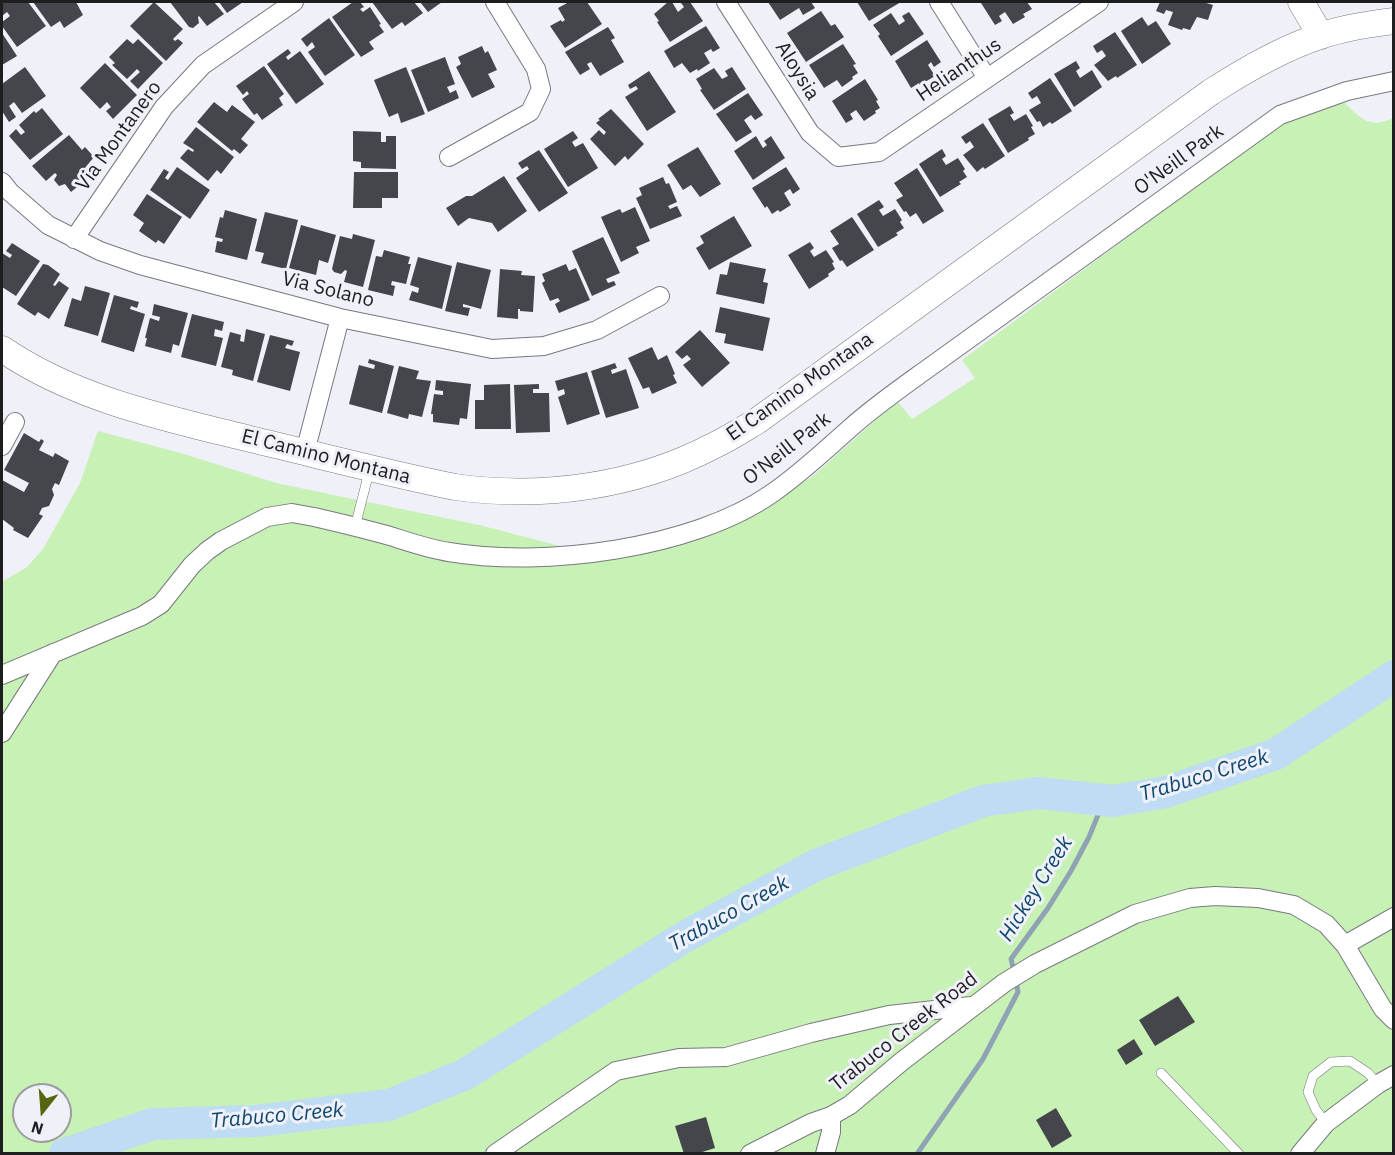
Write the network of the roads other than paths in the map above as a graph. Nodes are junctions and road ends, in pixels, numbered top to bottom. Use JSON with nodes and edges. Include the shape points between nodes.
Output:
{"nodes":[{"id":1,"x":294,"y":2,"type":"edge"},
{"id":2,"x":495,"y":2,"type":"edge"},
{"id":3,"x":726,"y":2,"type":"edge"},
{"id":4,"x":939,"y":2,"type":"edge"},
{"id":5,"x":1099,"y":2,"type":"edge"},
{"id":6,"x":1301,"y":2,"type":"edge"},
{"id":7,"x":1394,"y":21,"type":"edge"},
{"id":8,"x":1321,"y":36,"type":"junction"},
{"id":9,"x":987,"y":78,"type":"junction"},
{"id":10,"x":1394,"y":81,"type":"edge"},
{"id":11,"x":449,"y":156,"type":"dead end"},
{"id":12,"x":838,"y":158,"type":"joint"},
{"id":13,"x":2,"y":182,"type":"edge"},
{"id":14,"x":74,"y":239,"type":"junction"},
{"id":15,"x":660,"y":296,"type":"dead end"},
{"id":16,"x":340,"y":318,"type":"junction"},
{"id":17,"x":2,"y":349,"type":"edge"},
{"id":18,"x":15,"y":422,"type":"dead end"},
{"id":19,"x":2,"y":446,"type":"edge"},
{"id":20,"x":305,"y":452,"type":"junction"},
{"id":21,"x":370,"y":468,"type":"junction"},
{"id":22,"x":355,"y":527,"type":"junction"},
{"id":23,"x":52,"y":653,"type":"junction"},
{"id":24,"x":2,"y":675,"type":"edge"},
{"id":25,"x":2,"y":733,"type":"edge"},
{"id":26,"x":1394,"y":917,"type":"edge"},
{"id":27,"x":1345,"y":945,"type":"junction"},
{"id":28,"x":973,"y":1006,"type":"junction"},
{"id":29,"x":1394,"y":1020,"type":"edge"},
{"id":30,"x":1161,"y":1073,"type":"dead end"},
{"id":31,"x":1386,"y":1079,"type":"edge"},
{"id":32,"x":831,"y":1116,"type":"junction"},
{"id":33,"x":1326,"y":1123,"type":"junction"},
{"id":34,"x":495,"y":1154,"type":"edge"},
{"id":35,"x":750,"y":1154,"type":"edge"},
{"id":36,"x":825,"y":1154,"type":"edge"},
{"id":37,"x":1239,"y":1154,"type":"edge"},
{"id":38,"x":1300,"y":1154,"type":"edge"}],
"edges":[{"from":1,"to":14,"type":"street","name":"Via Montanero","via":[[203,65],[164,107]]},
{"from":2,"to":11,"type":"street","via":[[536,69],[541,89],[530,112]]},
{"from":3,"to":12,"type":"street","name":"Aloysia","via":[[810,134]]},
{"from":4,"to":9,"type":"street"},
{"from":5,"to":9,"type":"street","name":"Helianthus"},
{"from":6,"to":8,"type":"street"},
{"from":7,"to":8,"type":"street","name":"El Camino Montana"},
{"from":8,"to":21,"type":"street","name":"El Camino Montana","via":[[1263,61],[1211,92],[790,398],[712,447],[655,470],[553,491],[485,491]]},
{"from":9,"to":12,"type":"street","name":"Helianthus","via":[[879,152]]},
{"from":10,"to":22,"type":"street","name":"O'Neill Park","via":[[1347,91],[1280,115],[919,375],[770,495],[717,523],[660,542],[587,553],[530,556],[449,552]]},
{"from":13,"to":14,"type":"street","name":"Via Solano","via":[[48,225]]},
{"from":14,"to":16,"type":"street","name":"Via Solano","via":[[140,265]]},
{"from":15,"to":16,"type":"street","name":"Via Solano","via":[[597,330],[544,346],[492,349]]},
{"from":16,"to":20,"type":"street"},
{"from":17,"to":20,"type":"street","name":"El Camino Montana","via":[[49,376],[123,405]]},
{"from":18,"to":19,"type":"street"},
{"from":20,"to":21,"type":"street","name":"El Camino Montana"},
{"from":21,"to":22,"type":"lane"},
{"from":22,"to":23,"type":"street","name":"O'Neill Park","via":[[292,513],[267,517],[207,551],[161,604],[142,616]]},
{"from":23,"to":24,"type":"street","name":"O'Neill Park"},
{"from":23,"to":25,"type":"street"},
{"from":26,"to":27,"type":"street"},
{"from":27,"to":28,"type":"street","name":"Trabuco Creek Road","via":[[1326,924],[1294,905],[1258,898],[1190,898],[1135,914],[1085,938],[1027,969]]},
{"from":27,"to":29,"type":"street","via":[[1383,1009]]},
{"from":28,"to":32,"type":"street","name":"Trabuco Creek Road"},
{"from":28,"to":34,"type":"street","via":[[889,1015],[726,1058],[679,1058],[616,1071]]},
{"from":30,"to":37,"type":"lane"},
{"from":31,"to":33,"type":"street"},
{"from":31,"to":33,"type":"lane","via":[[1350,1061],[1331,1062],[1313,1077],[1308,1092]]},
{"from":32,"to":35,"type":"street","name":"Trabuco Creek Road"},
{"from":32,"to":36,"type":"street","name":"Trabuco Creek Road"},
{"from":33,"to":38,"type":"street"}]}
